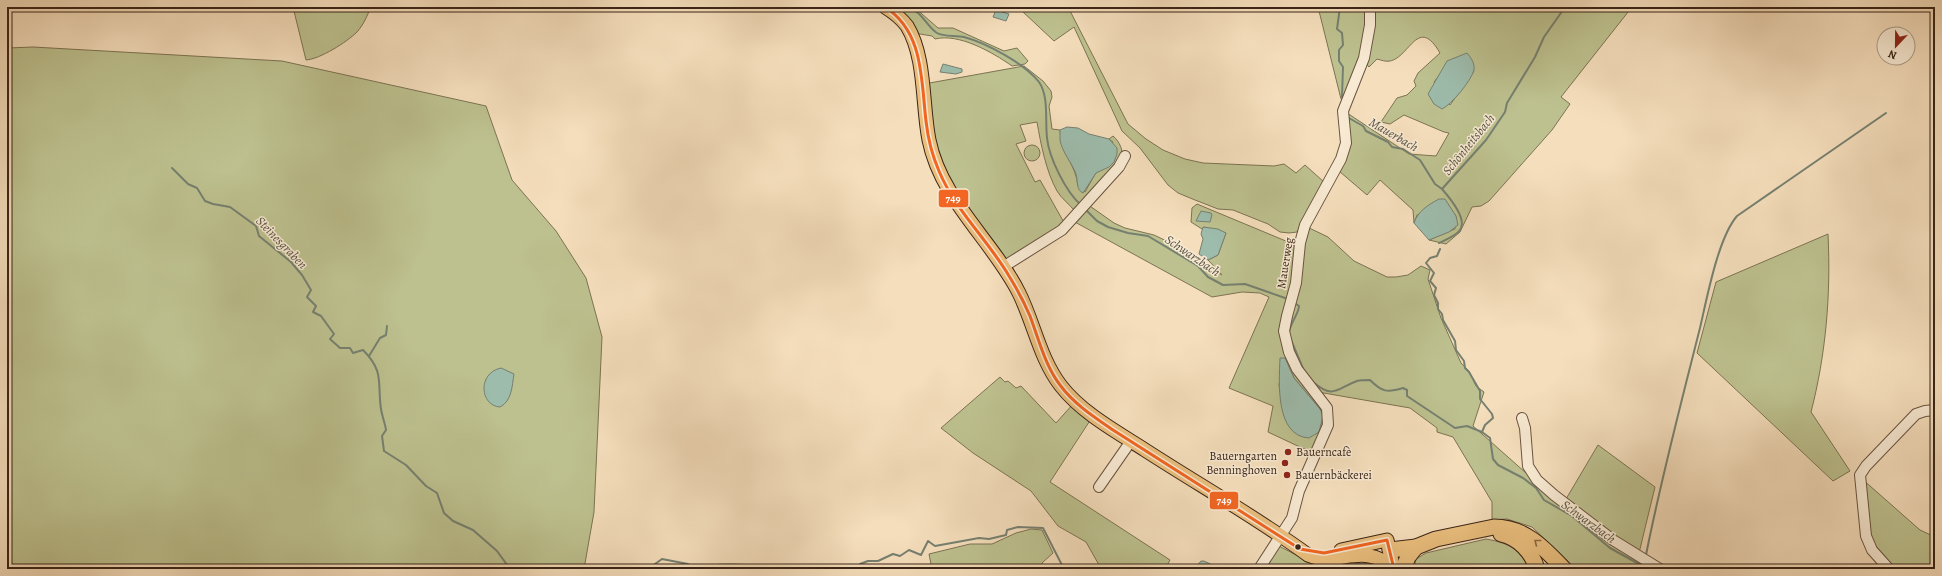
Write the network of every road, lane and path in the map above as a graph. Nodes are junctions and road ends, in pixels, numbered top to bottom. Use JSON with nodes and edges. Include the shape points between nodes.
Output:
{"nodes":[{"id":1,"x":885,"y":7,"type":"edge"},
{"id":2,"x":1370,"y":7,"type":"edge"},
{"id":3,"x":1125,"y":156,"type":"dead end"},
{"id":4,"x":1003,"y":267,"type":"junction"},
{"id":5,"x":1935,"y":410,"type":"edge"},
{"id":6,"x":1522,"y":418,"type":"dead end"},
{"id":7,"x":1131,"y":441,"type":"junction"},
{"id":8,"x":1099,"y":487,"type":"dead end"},
{"id":9,"x":1485,"y":530,"type":"junction"},
{"id":10,"x":1281,"y":537,"type":"junction"},
{"id":11,"x":1436,"y":539,"type":"junction"},
{"id":12,"x":1389,"y":545,"type":"junction"},
{"id":13,"x":1416,"y":547,"type":"junction"},
{"id":14,"x":1300,"y":549,"type":"junction"},
{"id":15,"x":1345,"y":555,"type":"junction"},
{"id":16,"x":1259,"y":569,"type":"edge"},
{"id":17,"x":1394,"y":569,"type":"edge"},
{"id":18,"x":1403,"y":569,"type":"edge"},
{"id":19,"x":1537,"y":569,"type":"edge"},
{"id":20,"x":1564,"y":569,"type":"edge"},
{"id":21,"x":1660,"y":569,"type":"edge"},
{"id":22,"x":1889,"y":569,"type":"edge"}],
"edges":[{"from":1,"to":4,"type":"main road","via":[[901,19],[914,42],[928,139],[936,164],[958,203]]},
{"from":2,"to":10,"type":"street","name":"Mauerweg","via":[[1370,25],[1364,58],[1343,111],[1346,143],[1341,159],[1305,225],[1284,331],[1289,352],[1302,377],[1324,402],[1329,412],[1329,421],[1299,492],[1292,518]]},
{"from":3,"to":4,"type":"street","via":[[1119,167],[1083,208],[1051,238]]},
{"from":4,"to":7,"type":"main road","via":[[1019,292],[1039,345],[1061,386],[1081,406]]},
{"from":5,"to":22,"type":"street","via":[[1916,414],[1860,475],[1866,536],[1872,550]]},
{"from":6,"to":21,"type":"street","via":[[1528,466],[1537,480],[1554,496],[1613,540]]},
{"from":7,"to":8,"type":"street"},
{"from":7,"to":10,"type":"main road"},
{"from":9,"to":11,"type":"highway"},
{"from":9,"to":19,"type":"highway","via":[[1517,541],[1528,551]]},
{"from":20,"to":9,"type":"highway","one_way":true,"via":[[1526,534],[1502,527]]},
{"from":10,"to":14,"type":"main road"},
{"from":10,"to":16,"type":"street","name":"Mauerweg"},
{"from":11,"to":12,"type":"highway","via":[[1423,537]]},
{"from":11,"to":13,"type":"highway"},
{"from":12,"to":13,"type":"highway"},
{"from":12,"to":14,"type":"main road","via":[[1324,553]]},
{"from":12,"to":15,"type":"main road"},
{"from":12,"to":17,"type":"main road"},
{"from":13,"to":18,"type":"highway"},
{"from":14,"to":15,"type":"main road","via":[[1323,559]]},
{"from":15,"to":17,"type":"main road","via":[[1377,557]]}]}
